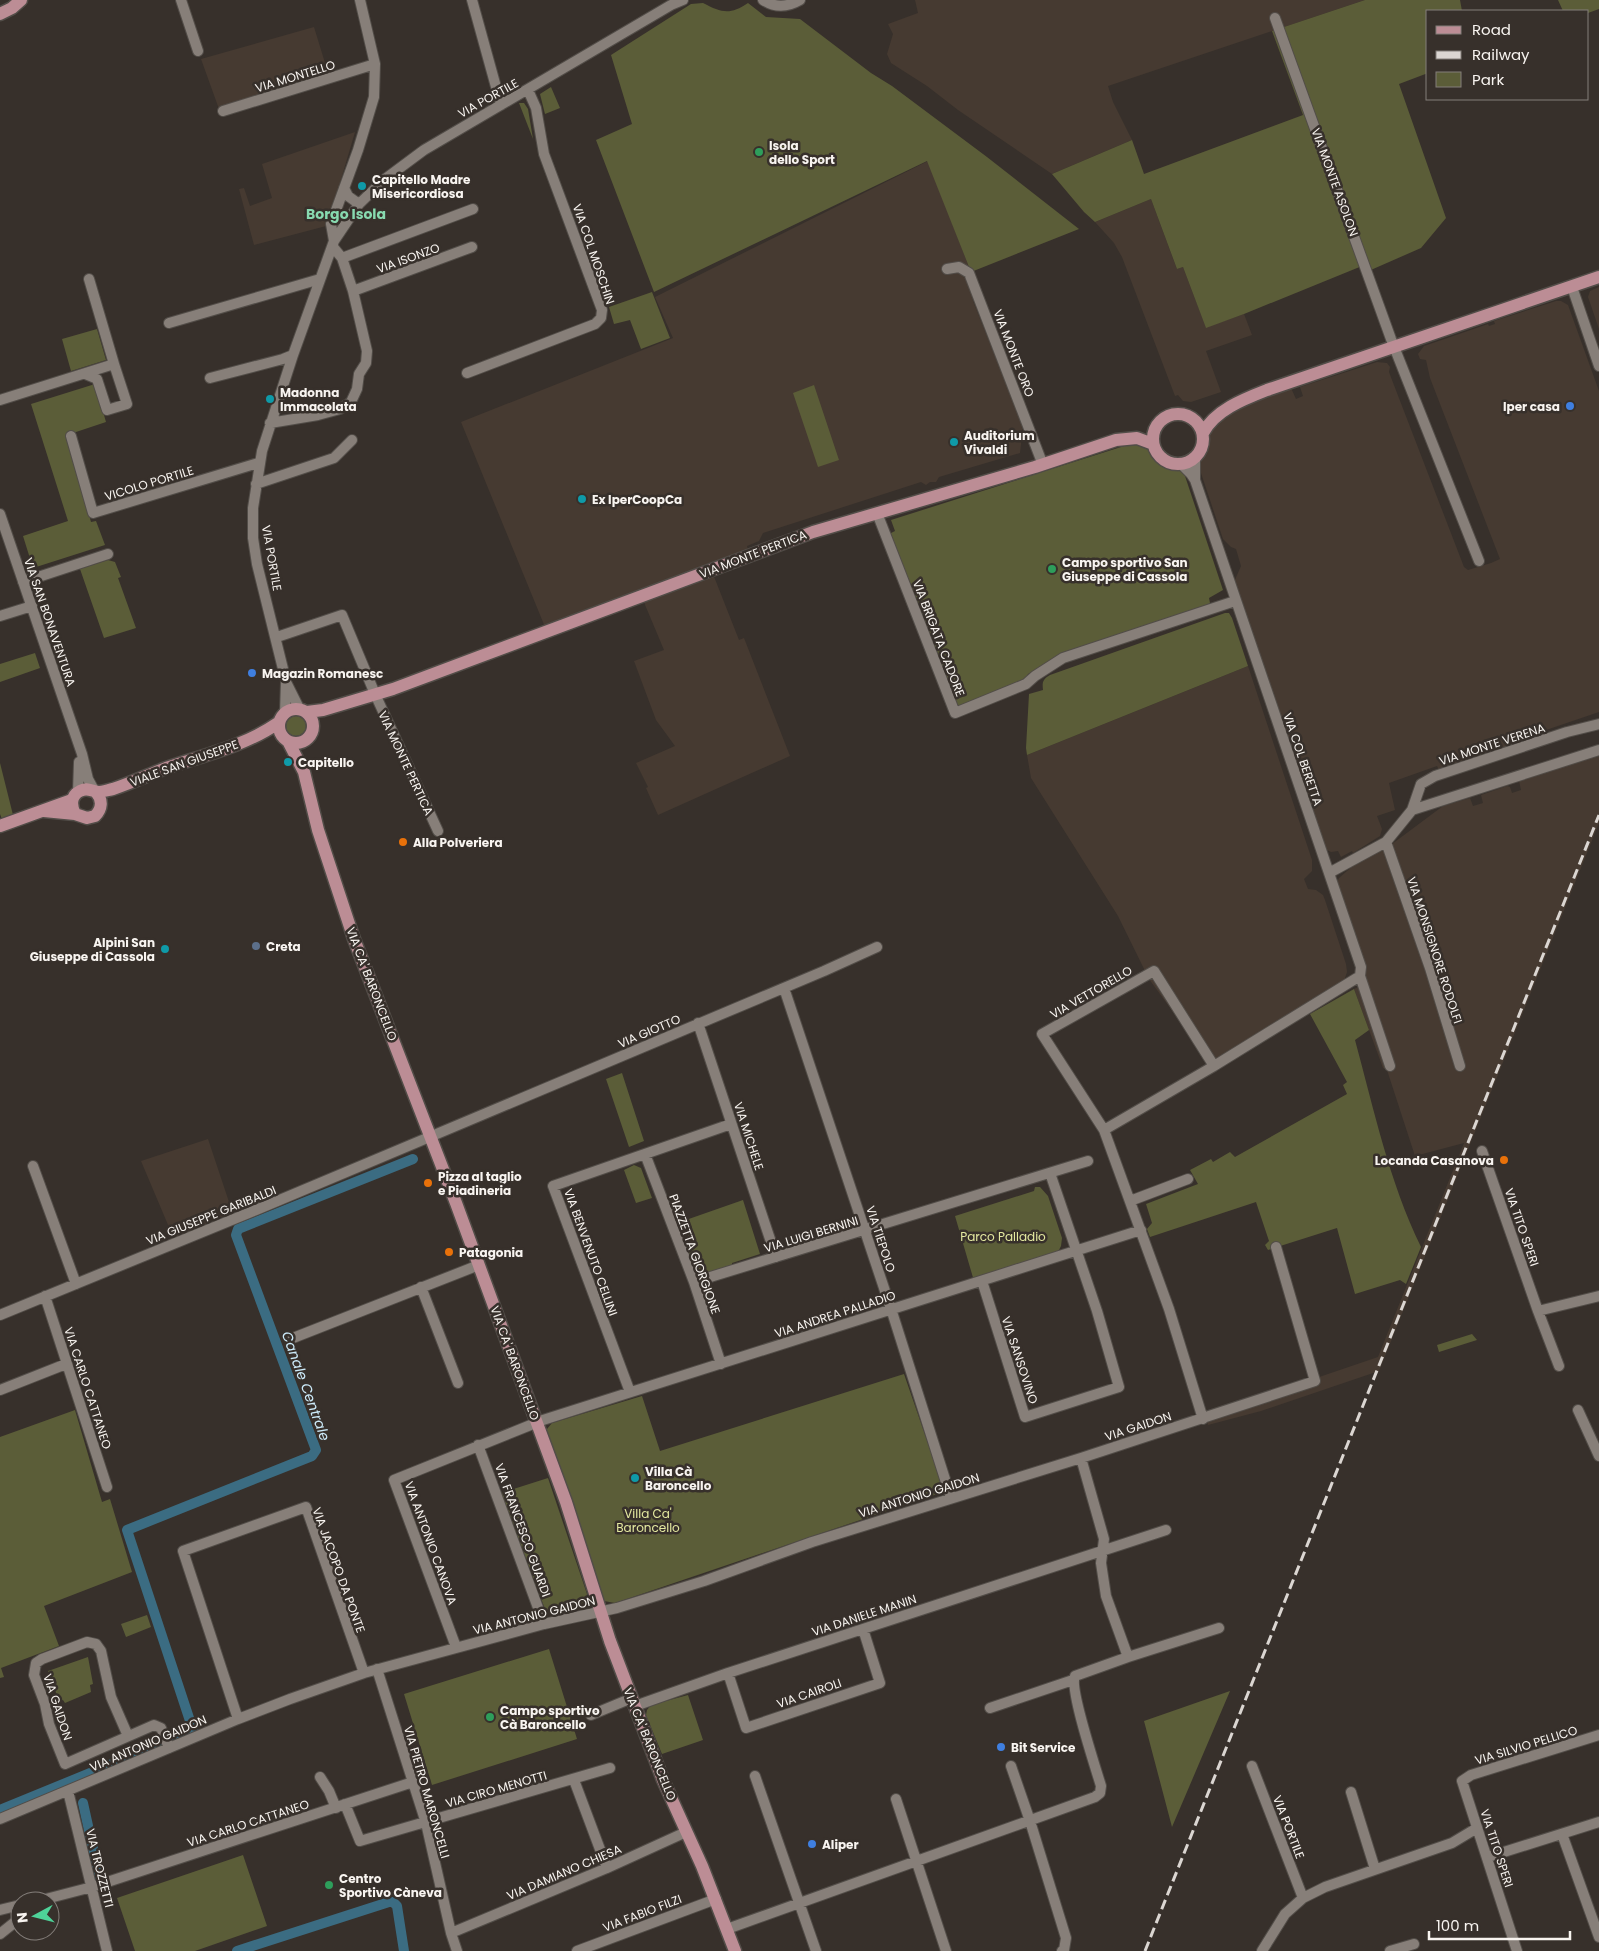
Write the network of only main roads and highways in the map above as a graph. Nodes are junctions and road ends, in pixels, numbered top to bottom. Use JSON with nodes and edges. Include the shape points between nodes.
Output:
{"nodes":[{"id":1,"x":21,"y":0,"type":"edge"},
{"id":2,"x":0,"y":14,"type":"edge"},
{"id":3,"x":1599,"y":277,"type":"edge"},
{"id":4,"x":1219,"y":414,"type":"junction"},
{"id":5,"x":1194,"y":419,"type":"junction"},
{"id":6,"x":1155,"y":429,"type":"junction"},
{"id":7,"x":1203,"y":433,"type":"junction"},
{"id":8,"x":1137,"y":438,"type":"junction"},
{"id":9,"x":1153,"y":444,"type":"junction"},
{"id":10,"x":339,"y":706,"type":"junction"},
{"id":11,"x":304,"y":711,"type":"junction"},
{"id":12,"x":282,"y":718,"type":"junction"},
{"id":13,"x":310,"y":734,"type":"junction"},
{"id":14,"x":246,"y":741,"type":"junction"},
{"id":15,"x":287,"y":742,"type":"junction"},
{"id":16,"x":304,"y":772,"type":"junction"},
{"id":17,"x":97,"y":795,"type":"junction"},
{"id":18,"x":75,"y":796,"type":"junction"},
{"id":19,"x":44,"y":811,"type":"junction"},
{"id":20,"x":75,"y":814,"type":"junction"},
{"id":21,"x":0,"y":826,"type":"edge"},
{"id":22,"x":735,"y":1951,"type":"edge"}],
"edges":[{"from":1,"to":2,"type":"main road"},
{"from":3,"to":4,"type":"main road","via":[[1267,390]]},
{"from":4,"to":5,"type":"main road"},
{"from":4,"to":7,"type":"main road"},
{"from":5,"to":6,"type":"main road","via":[[1174,414],[1161,421]]},
{"from":5,"to":7,"type":"main road"},
{"from":6,"to":8,"type":"main road","name":"VIA MONTE PERTICA"},
{"from":6,"to":9,"type":"main road"},
{"from":7,"to":9,"type":"main road","via":[[1202,449],[1195,458],[1181,464],[1166,461]]},
{"from":8,"to":9,"type":"main road","name":"VIA MONTE PERTICA"},
{"from":8,"to":10,"type":"main road","name":"VIA MONTE PERTICA","via":[[1116,440],[790,540]]},
{"from":10,"to":11,"type":"main road","name":"VIA MONTE PERTICA"},
{"from":10,"to":13,"type":"main road","name":"VIA MONTE PERTICA"},
{"from":11,"to":12,"type":"main road","via":[[295,709]]},
{"from":11,"to":13,"type":"main road","via":[[311,719]]},
{"from":12,"to":14,"type":"main road","name":"VIALE SAN GIUSEPPE"},
{"from":12,"to":15,"type":"main road","via":[[280,734]]},
{"from":13,"to":15,"type":"main road","via":[[297,744]]},
{"from":13,"to":16,"type":"main road","name":"VIA CA' BARONCELLO"},
{"from":14,"to":15,"type":"main road","name":"VIALE SAN GIUSEPPE","via":[[265,738]]},
{"from":14,"to":17,"type":"main road","name":"VIALE SAN GIUSEPPE"},
{"from":15,"to":16,"type":"main road","name":"VIA CA' BARONCELLO"},
{"from":16,"to":22,"type":"main road","name":"VIA CA' BARONCELLO","via":[[316,822],[348,922],[537,1422],[633,1702]]},
{"from":17,"to":18,"type":"main road","name":"VIALE SAN GIUSEPPE","via":[[83,789]]},
{"from":17,"to":20,"type":"main road","name":"VIALE SAN GIUSEPPE","via":[[100,811],[95,816],[83,818]]},
{"from":18,"to":19,"type":"main road","name":"VIALE SAN GIUSEPPE"},
{"from":18,"to":20,"type":"main road","via":[[72,808]]},
{"from":19,"to":20,"type":"main road","name":"VIALE SAN GIUSEPPE"},
{"from":19,"to":21,"type":"main road","name":"VIALE SAN GIUSEPPE"}]}
